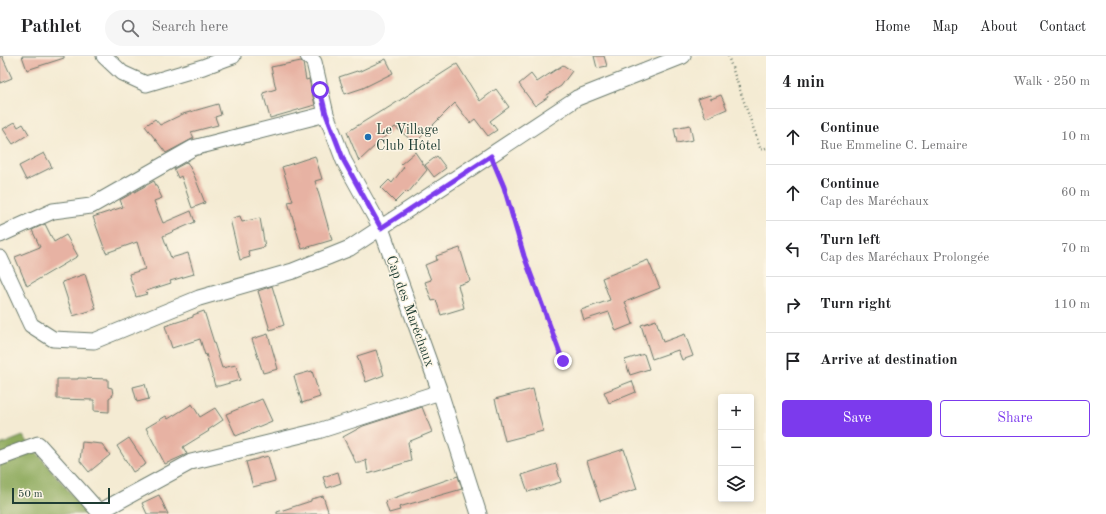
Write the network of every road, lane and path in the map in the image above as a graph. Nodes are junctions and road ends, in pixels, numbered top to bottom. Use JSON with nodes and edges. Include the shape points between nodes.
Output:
{"nodes":[{"id":1,"x":104,"y":56,"type":"edge"},
{"id":2,"x":233,"y":56,"type":"edge"},
{"id":3,"x":308,"y":56,"type":"edge"},
{"id":4,"x":684,"y":56,"type":"edge"},
{"id":5,"x":728,"y":56,"type":"edge"},
{"id":6,"x":326,"y":114,"type":"junction"},
{"id":7,"x":766,"y":148,"type":"edge"},
{"id":8,"x":491,"y":156,"type":"junction"},
{"id":9,"x":381,"y":228,"type":"junction"},
{"id":10,"x":0,"y":235,"type":"edge"},
{"id":11,"x":0,"y":258,"type":"edge"},
{"id":12,"x":563,"y":361,"type":"dead end"},
{"id":13,"x":440,"y":392,"type":"junction"},
{"id":14,"x":0,"y":458,"type":"edge"},
{"id":15,"x":100,"y":513,"type":"edge"},
{"id":16,"x":479,"y":514,"type":"edge"}],
"edges":[{"from":1,"to":2,"type":"street","via":[[122,74],[146,84]]},
{"from":3,"to":6,"type":"street","name":"Cap des Maréchaux","via":[[314,62]]},
{"from":4,"to":8,"type":"street","via":[[577,98]]},
{"from":5,"to":7,"type":"path","via":[[761,150]]},
{"from":6,"to":9,"type":"street","name":"Cap des Maréchaux","via":[[344,161]]},
{"from":6,"to":10,"type":"street","via":[[193,148],[90,206],[53,210]]},
{"from":8,"to":9,"type":"street"},
{"from":8,"to":12,"type":"path","via":[[504,187],[524,256]]},
{"from":9,"to":11,"type":"street","via":[[350,248],[293,271],[199,298],[94,341],[53,339],[31,325]]},
{"from":9,"to":13,"type":"street","name":"Cap des Maréchaux"},
{"from":13,"to":15,"type":"street","via":[[318,431],[191,462]]},
{"from":13,"to":16,"type":"street","name":"Cap des Maréchaux"},
{"from":14,"to":15,"type":"street","via":[[38,444]]}]}
